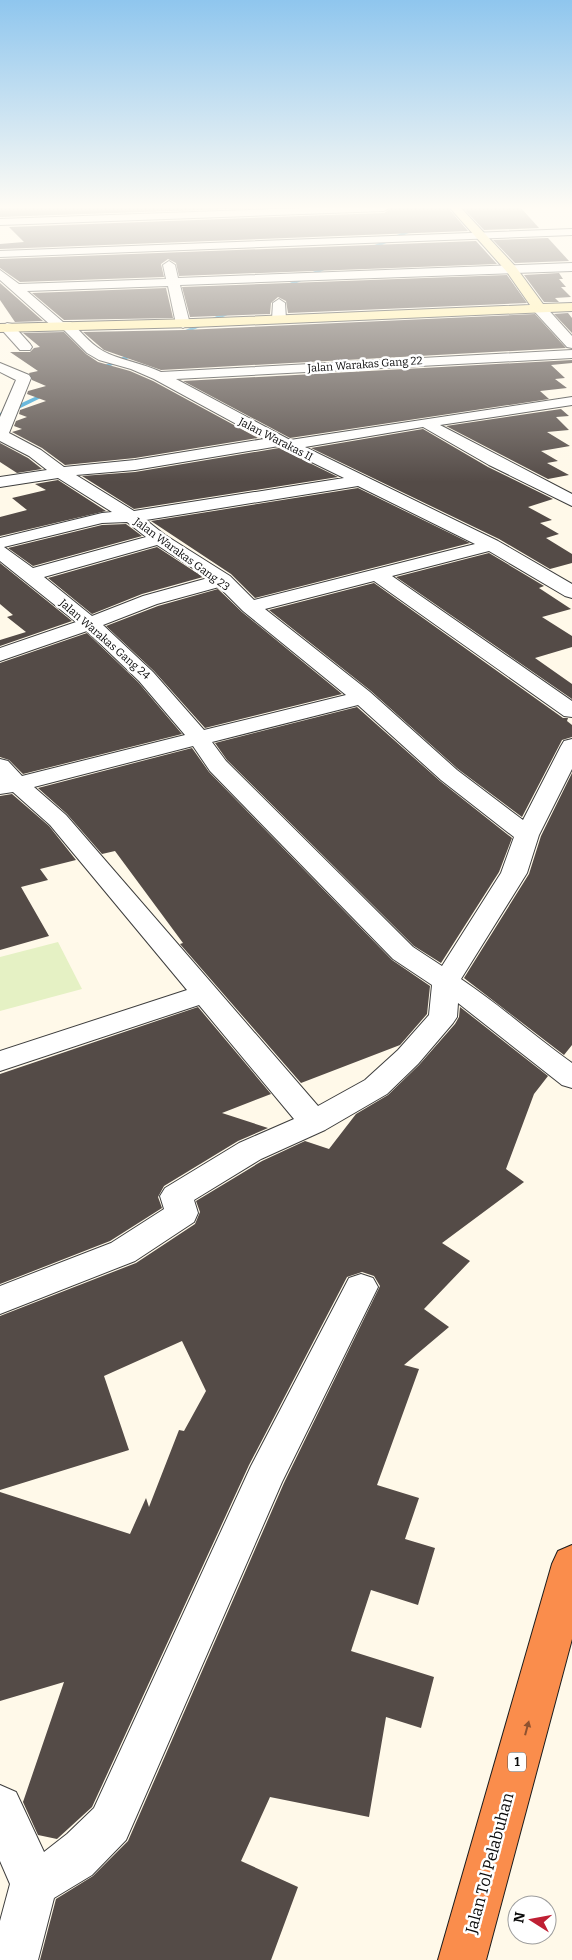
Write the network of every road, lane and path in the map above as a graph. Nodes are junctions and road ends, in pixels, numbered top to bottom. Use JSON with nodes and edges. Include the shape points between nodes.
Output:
{"nodes":[{"id":1,"x":31,"y":299,"type":"edge"},
{"id":2,"x":176,"y":299,"type":"edge"},
{"id":3,"x":533,"y":299,"type":"edge"},
{"id":4,"x":279,"y":303,"type":"dead end"},
{"id":5,"x":572,"y":307,"type":"edge"},
{"id":6,"x":539,"y":308,"type":"junction"},
{"id":7,"x":278,"y":319,"type":"junction"},
{"id":8,"x":183,"y":324,"type":"junction"},
{"id":9,"x":63,"y":325,"type":"junction"},
{"id":10,"x":3,"y":328,"type":"edge"},
{"id":11,"x":572,"y":344,"type":"edge"},
{"id":12,"x":25,"y":347,"type":"dead end"},
{"id":13,"x":572,"y":354,"type":"edge"},
{"id":14,"x":0,"y":367,"type":"edge"},
{"id":15,"x":159,"y":376,"type":"junction"},
{"id":16,"x":572,"y":401,"type":"edge"},
{"id":17,"x":426,"y":423,"type":"junction"},
{"id":18,"x":284,"y":443,"type":"junction"},
{"id":19,"x":60,"y":472,"type":"junction"},
{"id":20,"x":358,"y":481,"type":"junction"},
{"id":21,"x":0,"y":482,"type":"edge"},
{"id":22,"x":572,"y":500,"type":"edge"},
{"id":23,"x":131,"y":518,"type":"junction"},
{"id":24,"x":160,"y":540,"type":"junction"},
{"id":25,"x":0,"y":544,"type":"edge"},
{"id":26,"x":492,"y":545,"type":"junction"},
{"id":27,"x":0,"y":552,"type":"edge"},
{"id":28,"x":377,"y":574,"type":"junction"},
{"id":29,"x":30,"y":575,"type":"junction"},
{"id":30,"x":222,"y":580,"type":"junction"},
{"id":31,"x":572,"y":592,"type":"edge"},
{"id":32,"x":250,"y":607,"type":"junction"},
{"id":33,"x":90,"y":624,"type":"junction"},
{"id":34,"x":0,"y":655,"type":"edge"},
{"id":35,"x":362,"y":697,"type":"junction"},
{"id":36,"x":572,"y":711,"type":"edge"},
{"id":37,"x":199,"y":737,"type":"junction"},
{"id":38,"x":572,"y":746,"type":"edge"},
{"id":39,"x":6,"y":779,"type":"edge"},
{"id":40,"x":527,"y":835,"type":"junction"},
{"id":41,"x":446,"y":981,"type":"junction"},
{"id":42,"x":206,"y":993,"type":"junction"},
{"id":43,"x":0,"y":1061,"type":"edge"},
{"id":44,"x":572,"y":1078,"type":"edge"},
{"id":45,"x":314,"y":1122,"type":"junction"},
{"id":46,"x":361,"y":1287,"type":"dead end"},
{"id":47,"x":0,"y":1300,"type":"edge"},
{"id":48,"x":572,"y":1564,"type":"edge"},
{"id":49,"x":0,"y":1808,"type":"edge"},
{"id":50,"x":34,"y":1883,"type":"junction"},
{"id":51,"x":14,"y":1960,"type":"edge"},
{"id":52,"x":462,"y":1960,"type":"edge"}],
"edges":[{"from":1,"to":9,"type":"street","name":"Jalan Warakas II"},
{"from":2,"to":8,"type":"street"},
{"from":3,"to":6,"type":"street"},
{"from":4,"to":7,"type":"street"},
{"from":5,"to":6,"type":"street"},
{"from":6,"to":7,"type":"street"},
{"from":6,"to":11,"type":"street"},
{"from":7,"to":8,"type":"street"},
{"from":8,"to":9,"type":"street"},
{"from":9,"to":10,"type":"street"},
{"from":9,"to":15,"type":"street","name":"Jalan Warakas II","via":[[104,357]]},
{"from":10,"to":12,"type":"street"},
{"from":13,"to":15,"type":"street","name":"Jalan Warakas Gang 22"},
{"from":14,"to":19,"type":"street","via":[[24,378],[0,434],[35,453]]},
{"from":15,"to":18,"type":"street","name":"Jalan Warakas II"},
{"from":16,"to":17,"type":"street"},
{"from":17,"to":18,"type":"street"},
{"from":17,"to":22,"type":"street"},
{"from":18,"to":19,"type":"street","via":[[135,465]]},
{"from":18,"to":20,"type":"street","name":"Jalan Warakas II"},
{"from":19,"to":21,"type":"street"},
{"from":19,"to":23,"type":"street"},
{"from":20,"to":23,"type":"street","name":"Jalan Warakas Gang 23"},
{"from":20,"to":26,"type":"street","name":"Jalan Warakas II"},
{"from":23,"to":24,"type":"street","name":"Jalan Warakas Gang 23"},
{"from":23,"to":25,"type":"street","via":[[102,518]]},
{"from":24,"to":29,"type":"street"},
{"from":24,"to":30,"type":"street","name":"Jalan Warakas Gang 23"},
{"from":26,"to":28,"type":"street"},
{"from":26,"to":31,"type":"street","name":"Jalan Warakas II"},
{"from":27,"to":29,"type":"street","name":"Jalan Warakas Gang 24"},
{"from":28,"to":32,"type":"street"},
{"from":28,"to":36,"type":"street"},
{"from":29,"to":33,"type":"street","name":"Jalan Warakas Gang 24"},
{"from":30,"to":32,"type":"street","name":"Jalan Warakas Gang 23"},
{"from":30,"to":33,"type":"street","via":[[150,600]]},
{"from":32,"to":35,"type":"street","name":"Jalan Warakas Gang 23"},
{"from":33,"to":34,"type":"street"},
{"from":33,"to":37,"type":"street","name":"Jalan Warakas Gang 24","via":[[145,673]]},
{"from":35,"to":37,"type":"street"},
{"from":35,"to":40,"type":"street","name":"Jalan Warakas Gang 23","via":[[449,775]]},
{"from":37,"to":39,"type":"street"},
{"from":37,"to":41,"type":"street","name":"Jalan Warakas Gang 24","via":[[218,766],[403,952]]},
{"from":38,"to":40,"type":"street"},
{"from":39,"to":42,"type":"street","via":[[58,820]]},
{"from":40,"to":41,"type":"street","via":[[514,873]]},
{"from":41,"to":44,"type":"street","name":"Jalan Warakas Gang 24"},
{"from":41,"to":45,"type":"street","via":[[443,1017],[408,1057],[376,1087]]},
{"from":42,"to":43,"type":"street"},
{"from":42,"to":45,"type":"street"},
{"from":45,"to":47,"type":"street","via":[[250,1151],[176,1196],[182,1213],[123,1252]]},
{"from":46,"to":50,"type":"street","via":[[265,1478],[110,1824],[77,1859],[56,1874]]},
{"from":52,"to":48,"type":"highway","name":"Jalan Tol Pelabuhan","number":"1","one_way":true},
{"from":49,"to":50,"type":"street"},
{"from":50,"to":51,"type":"street"}]}
